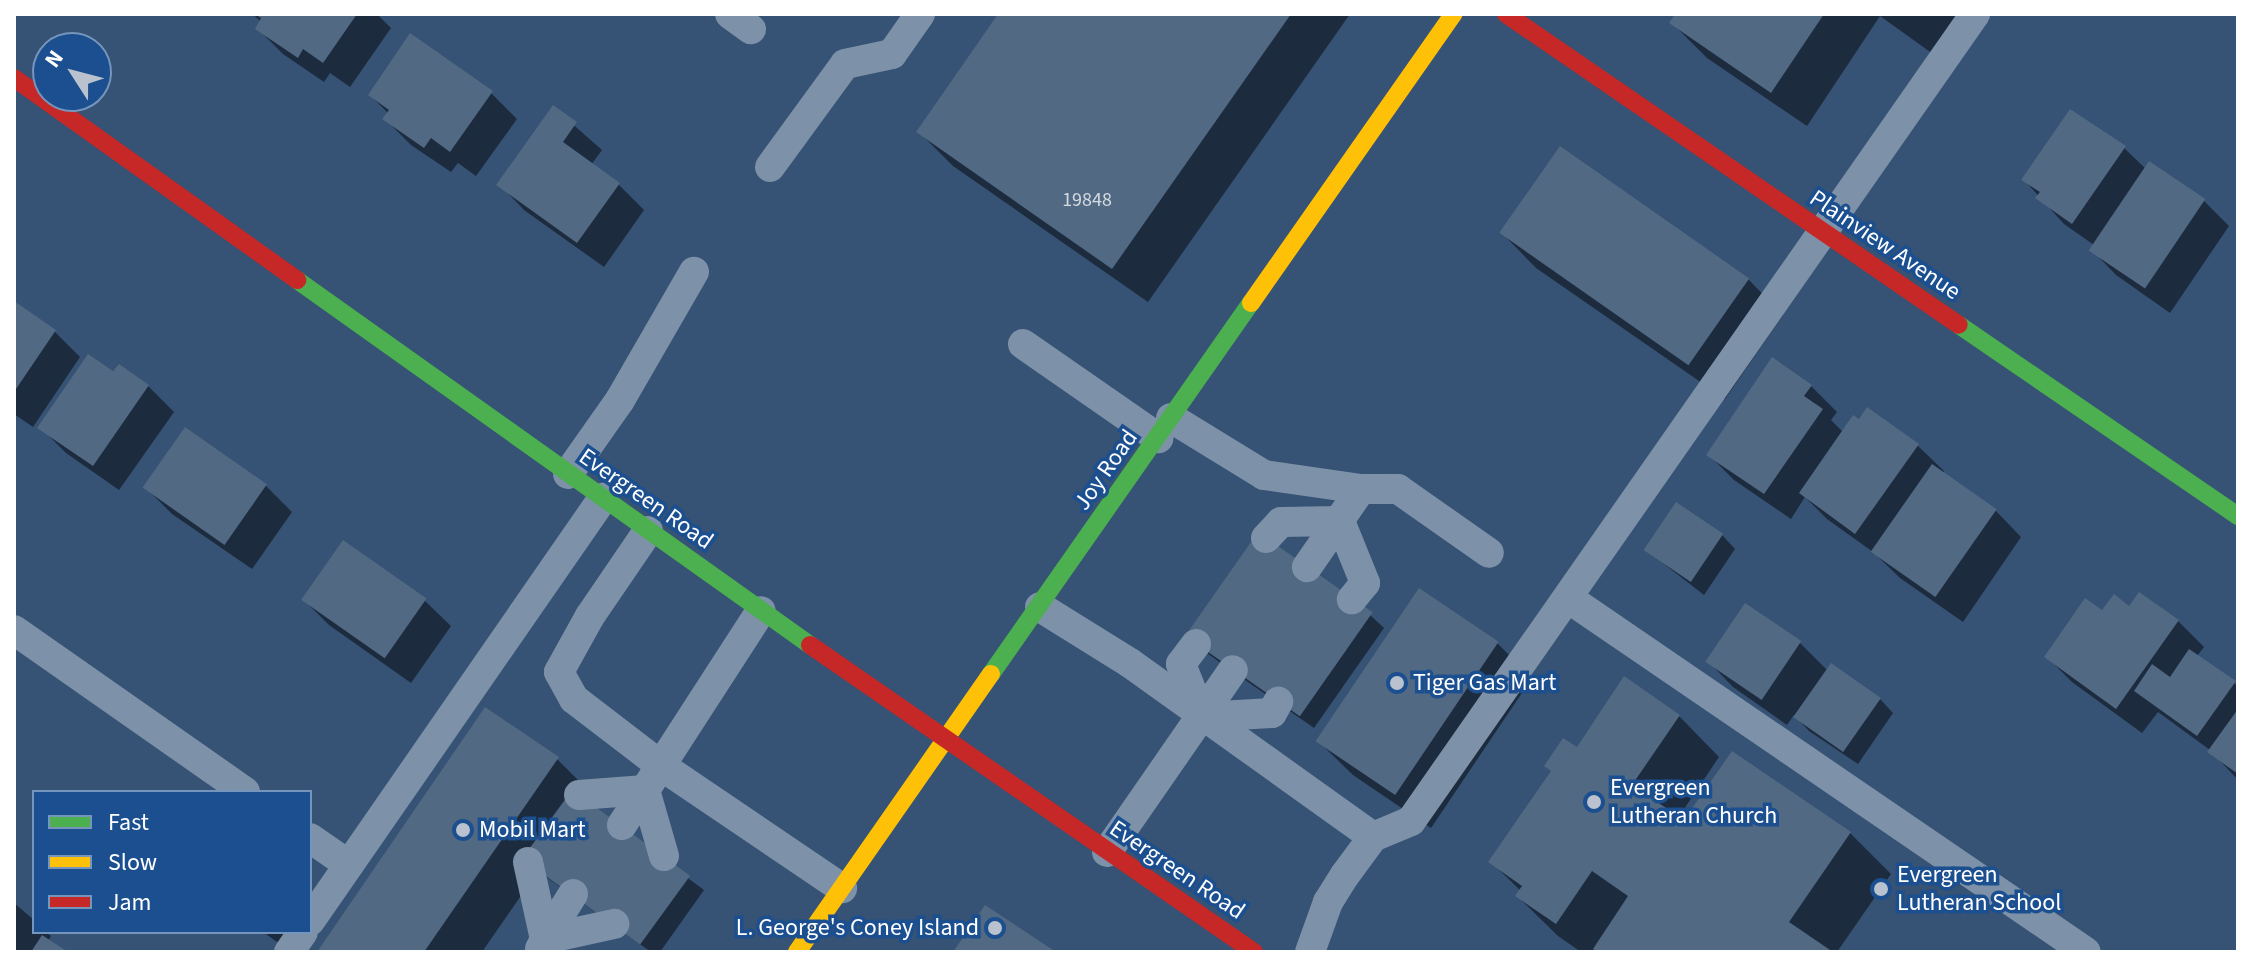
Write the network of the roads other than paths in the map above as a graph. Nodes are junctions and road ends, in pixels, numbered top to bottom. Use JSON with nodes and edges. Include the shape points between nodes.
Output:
{"nodes":[{"id":1,"x":920,"y":14,"type":"edge"},
{"id":2,"x":1453,"y":14,"type":"edge"},
{"id":3,"x":1506,"y":14,"type":"edge"},
{"id":4,"x":1975,"y":14,"type":"edge"},
{"id":5,"x":14,"y":78,"type":"edge"},
{"id":6,"x":770,"y":167,"type":"dead end"},
{"id":7,"x":1824,"y":232,"type":"junction"},
{"id":8,"x":694,"y":272,"type":"dead end"},
{"id":9,"x":1023,"y":344,"type":"dead end"},
{"id":10,"x":1165,"y":428,"type":"junction"},
{"id":11,"x":568,"y":474,"type":"junction"},
{"id":12,"x":1361,"y":489,"type":"junction"},
{"id":13,"x":603,"y":498,"type":"junction"},
{"id":14,"x":2238,"y":516,"type":"edge"},
{"id":15,"x":1340,"y":521,"type":"junction"},
{"id":16,"x":648,"y":531,"type":"junction"},
{"id":17,"x":1266,"y":538,"type":"dead end"},
{"id":18,"x":1489,"y":553,"type":"dead end"},
{"id":19,"x":1307,"y":567,"type":"dead end"},
{"id":20,"x":1568,"y":598,"type":"junction"},
{"id":21,"x":1352,"y":599,"type":"dead end"},
{"id":22,"x":1040,"y":607,"type":"junction"},
{"id":23,"x":761,"y":611,"type":"junction"},
{"id":24,"x":14,"y":630,"type":"edge"},
{"id":25,"x":1196,"y":644,"type":"dead end"},
{"id":26,"x":1233,"y":670,"type":"dead end"},
{"id":27,"x":1278,"y":702,"type":"dead end"},
{"id":28,"x":1202,"y":717,"type":"junction"},
{"id":29,"x":946,"y":742,"type":"junction"},
{"id":30,"x":652,"y":778,"type":"junction"},
{"id":31,"x":242,"y":790,"type":"edge"},
{"id":32,"x":579,"y":795,"type":"dead end"},
{"id":33,"x":622,"y":825,"type":"dead end"},
{"id":34,"x":1373,"y":837,"type":"junction"},
{"id":35,"x":312,"y":839,"type":"edge"},
{"id":36,"x":1107,"y":852,"type":"junction"},
{"id":37,"x":664,"y":856,"type":"dead end"},
{"id":38,"x":528,"y":862,"type":"dead end"},
{"id":39,"x":349,"y":865,"type":"junction"},
{"id":40,"x":842,"y":888,"type":"junction"},
{"id":41,"x":573,"y":894,"type":"dead end"},
{"id":42,"x":312,"y":918,"type":"edge"},
{"id":43,"x":614,"y":924,"type":"dead end"},
{"id":44,"x":302,"y":934,"type":"edge"},
{"id":45,"x":542,"y":945,"type":"edge"},
{"id":46,"x":1240,"y":948,"type":"edge"},
{"id":47,"x":289,"y":952,"type":"edge"},
{"id":48,"x":797,"y":952,"type":"edge"},
{"id":49,"x":1310,"y":952,"type":"edge"},
{"id":50,"x":2086,"y":952,"type":"edge"}],
"edges":[{"from":1,"to":6,"type":"lane","via":[[892,54],[845,64]]},
{"from":2,"to":10,"type":"street","name":"Joy Road"},
{"from":3,"to":7,"type":"street","name":"Plainview Avenue"},
{"from":4,"to":7,"type":"lane"},
{"from":5,"to":11,"type":"street","name":"Evergreen Road"},
{"from":7,"to":14,"type":"street","name":"Plainview Avenue"},
{"from":7,"to":20,"type":"lane"},
{"from":8,"to":11,"type":"lane","via":[[620,400]]},
{"from":9,"to":10,"type":"lane"},
{"from":10,"to":12,"type":"lane","via":[[1264,475]]},
{"from":10,"to":22,"type":"street","name":"Joy Road"},
{"from":11,"to":13,"type":"street","name":"Evergreen Road"},
{"from":12,"to":15,"type":"lane"},
{"from":12,"to":18,"type":"lane","via":[[1398,489]]},
{"from":13,"to":16,"type":"street","name":"Evergreen Road"},
{"from":13,"to":39,"type":"lane"},
{"from":15,"to":17,"type":"lane","via":[[1281,522]]},
{"from":15,"to":19,"type":"lane"},
{"from":15,"to":21,"type":"lane","via":[[1365,583]]},
{"from":16,"to":23,"type":"street","name":"Evergreen Road"},
{"from":16,"to":30,"type":"lane","via":[[559,672],[574,699]]},
{"from":20,"to":34,"type":"lane","via":[[1411,821]]},
{"from":20,"to":50,"type":"lane"},
{"from":22,"to":28,"type":"lane","via":[[1130,663]]},
{"from":22,"to":29,"type":"street","name":"Joy Road"},
{"from":23,"to":29,"type":"street","name":"Evergreen Road"},
{"from":23,"to":30,"type":"lane"},
{"from":24,"to":31,"type":"lane"},
{"from":25,"to":28,"type":"lane","via":[[1181,664]]},
{"from":26,"to":28,"type":"lane"},
{"from":27,"to":28,"type":"lane","via":[[1272,713]]},
{"from":28,"to":34,"type":"lane"},
{"from":28,"to":36,"type":"lane"},
{"from":29,"to":36,"type":"street","name":"Evergreen Road"},
{"from":29,"to":40,"type":"street","name":"Joy Road"},
{"from":30,"to":32,"type":"lane"},
{"from":30,"to":33,"type":"lane"},
{"from":30,"to":37,"type":"lane"},
{"from":30,"to":40,"type":"lane"},
{"from":34,"to":49,"type":"lane","via":[[1328,902]]},
{"from":35,"to":39,"type":"lane"},
{"from":36,"to":46,"type":"street","name":"Evergreen Road"},
{"from":38,"to":45,"type":"lane"},
{"from":39,"to":42,"type":"lane"},
{"from":40,"to":48,"type":"street","name":"Joy Road"},
{"from":41,"to":45,"type":"lane"},
{"from":43,"to":45,"type":"lane"},
{"from":44,"to":47,"type":"lane"}]}
